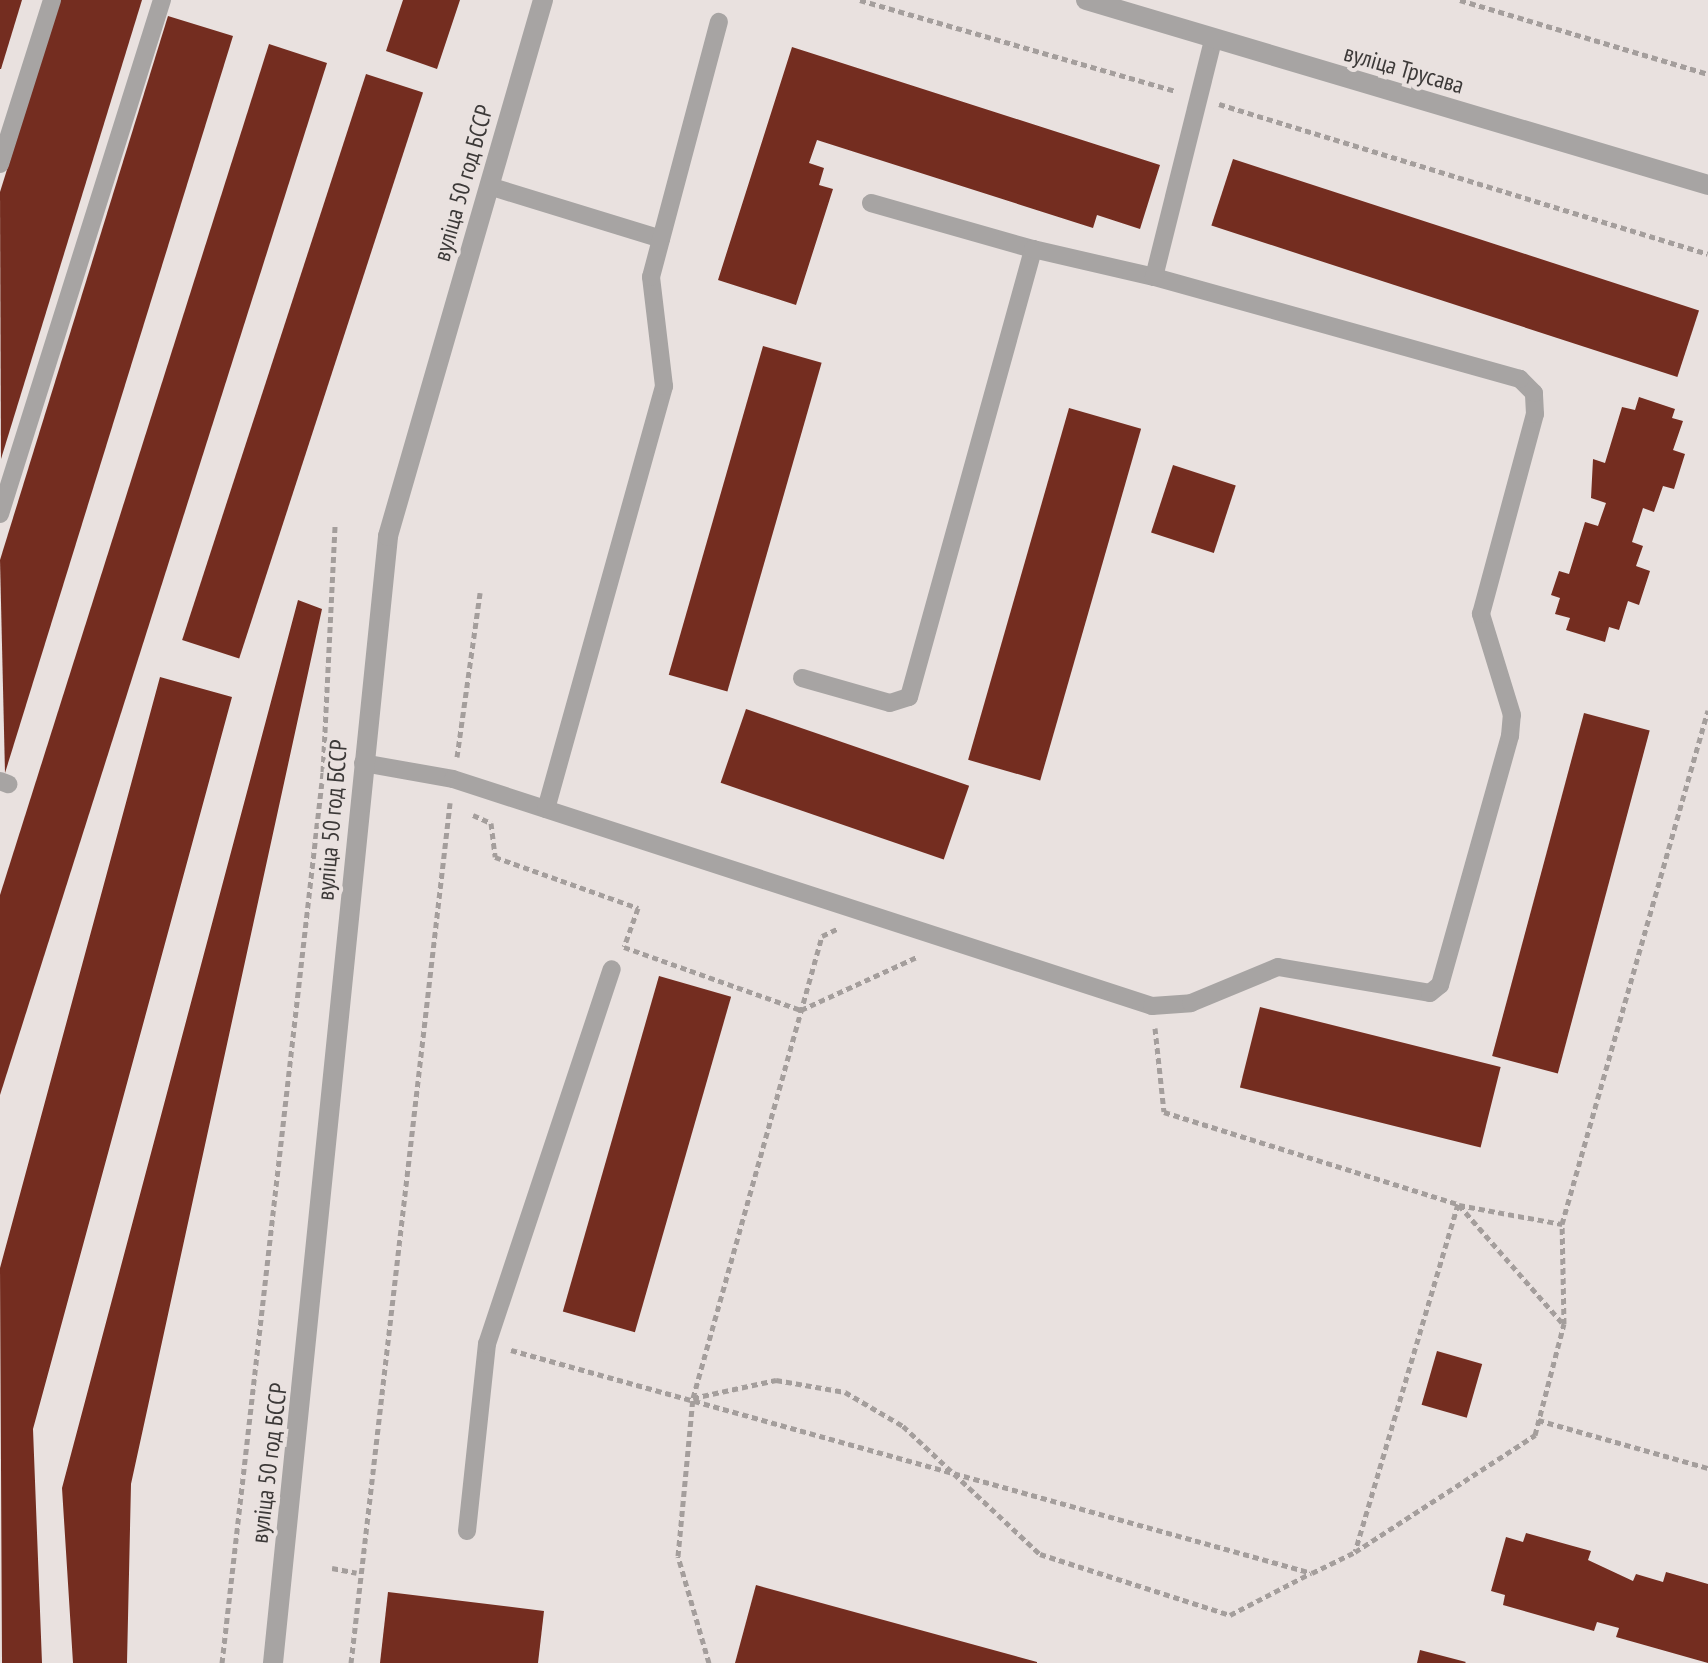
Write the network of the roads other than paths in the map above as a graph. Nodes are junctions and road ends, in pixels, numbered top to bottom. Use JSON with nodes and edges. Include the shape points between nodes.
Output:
{"nodes":[{"id":1,"x":52,"y":0,"type":"edge"},
{"id":2,"x":162,"y":0,"type":"edge"},
{"id":3,"x":543,"y":0,"type":"edge"},
{"id":4,"x":1086,"y":0,"type":"edge"},
{"id":5,"x":719,"y":22,"type":"dead end"},
{"id":6,"x":1213,"y":40,"type":"junction"},
{"id":7,"x":0,"y":164,"type":"edge"},
{"id":8,"x":1708,"y":185,"type":"edge"},
{"id":9,"x":489,"y":186,"type":"junction"},
{"id":10,"x":871,"y":203,"type":"dead end"},
{"id":11,"x":661,"y":239,"type":"junction"},
{"id":12,"x":1033,"y":249,"type":"junction"},
{"id":13,"x":1154,"y":277,"type":"junction"},
{"id":14,"x":0,"y":514,"type":"edge"},
{"id":15,"x":802,"y":678,"type":"dead end"},
{"id":16,"x":363,"y":763,"type":"junction"},
{"id":17,"x":546,"y":809,"type":"junction"},
{"id":18,"x":612,"y":969,"type":"dead end"},
{"id":19,"x":467,"y":1531,"type":"dead end"},
{"id":20,"x":273,"y":1663,"type":"edge"}],
"edges":[{"from":1,"to":7,"type":"lane"},
{"from":2,"to":14,"type":"lane"},
{"from":3,"to":9,"type":"street","name":"вуліца 50 год БССР"},
{"from":4,"to":6,"type":"street","name":"вуліца Трусава"},
{"from":5,"to":11,"type":"lane"},
{"from":6,"to":8,"type":"street","name":"вуліца Трусава"},
{"from":6,"to":13,"type":"lane"},
{"from":9,"to":11,"type":"lane"},
{"from":9,"to":16,"type":"street","name":"вуліца 50 год БССР","via":[[388,536]]},
{"from":10,"to":12,"type":"lane"},
{"from":11,"to":17,"type":"lane","via":[[651,277],[664,386]]},
{"from":12,"to":13,"type":"lane"},
{"from":12,"to":15,"type":"lane","via":[[909,697],[890,703]]},
{"from":13,"to":17,"type":"lane","via":[[1520,379],[1534,393],[1535,414],[1481,614],[1512,715],[1510,736],[1440,985],[1416,995],[1278,967],[1191,1003],[1152,1006]]},
{"from":16,"to":17,"type":"lane","via":[[453,779]]},
{"from":16,"to":20,"type":"street","name":"вуліца 50 год БССР"},
{"from":18,"to":19,"type":"lane","via":[[487,1344]]}]}
